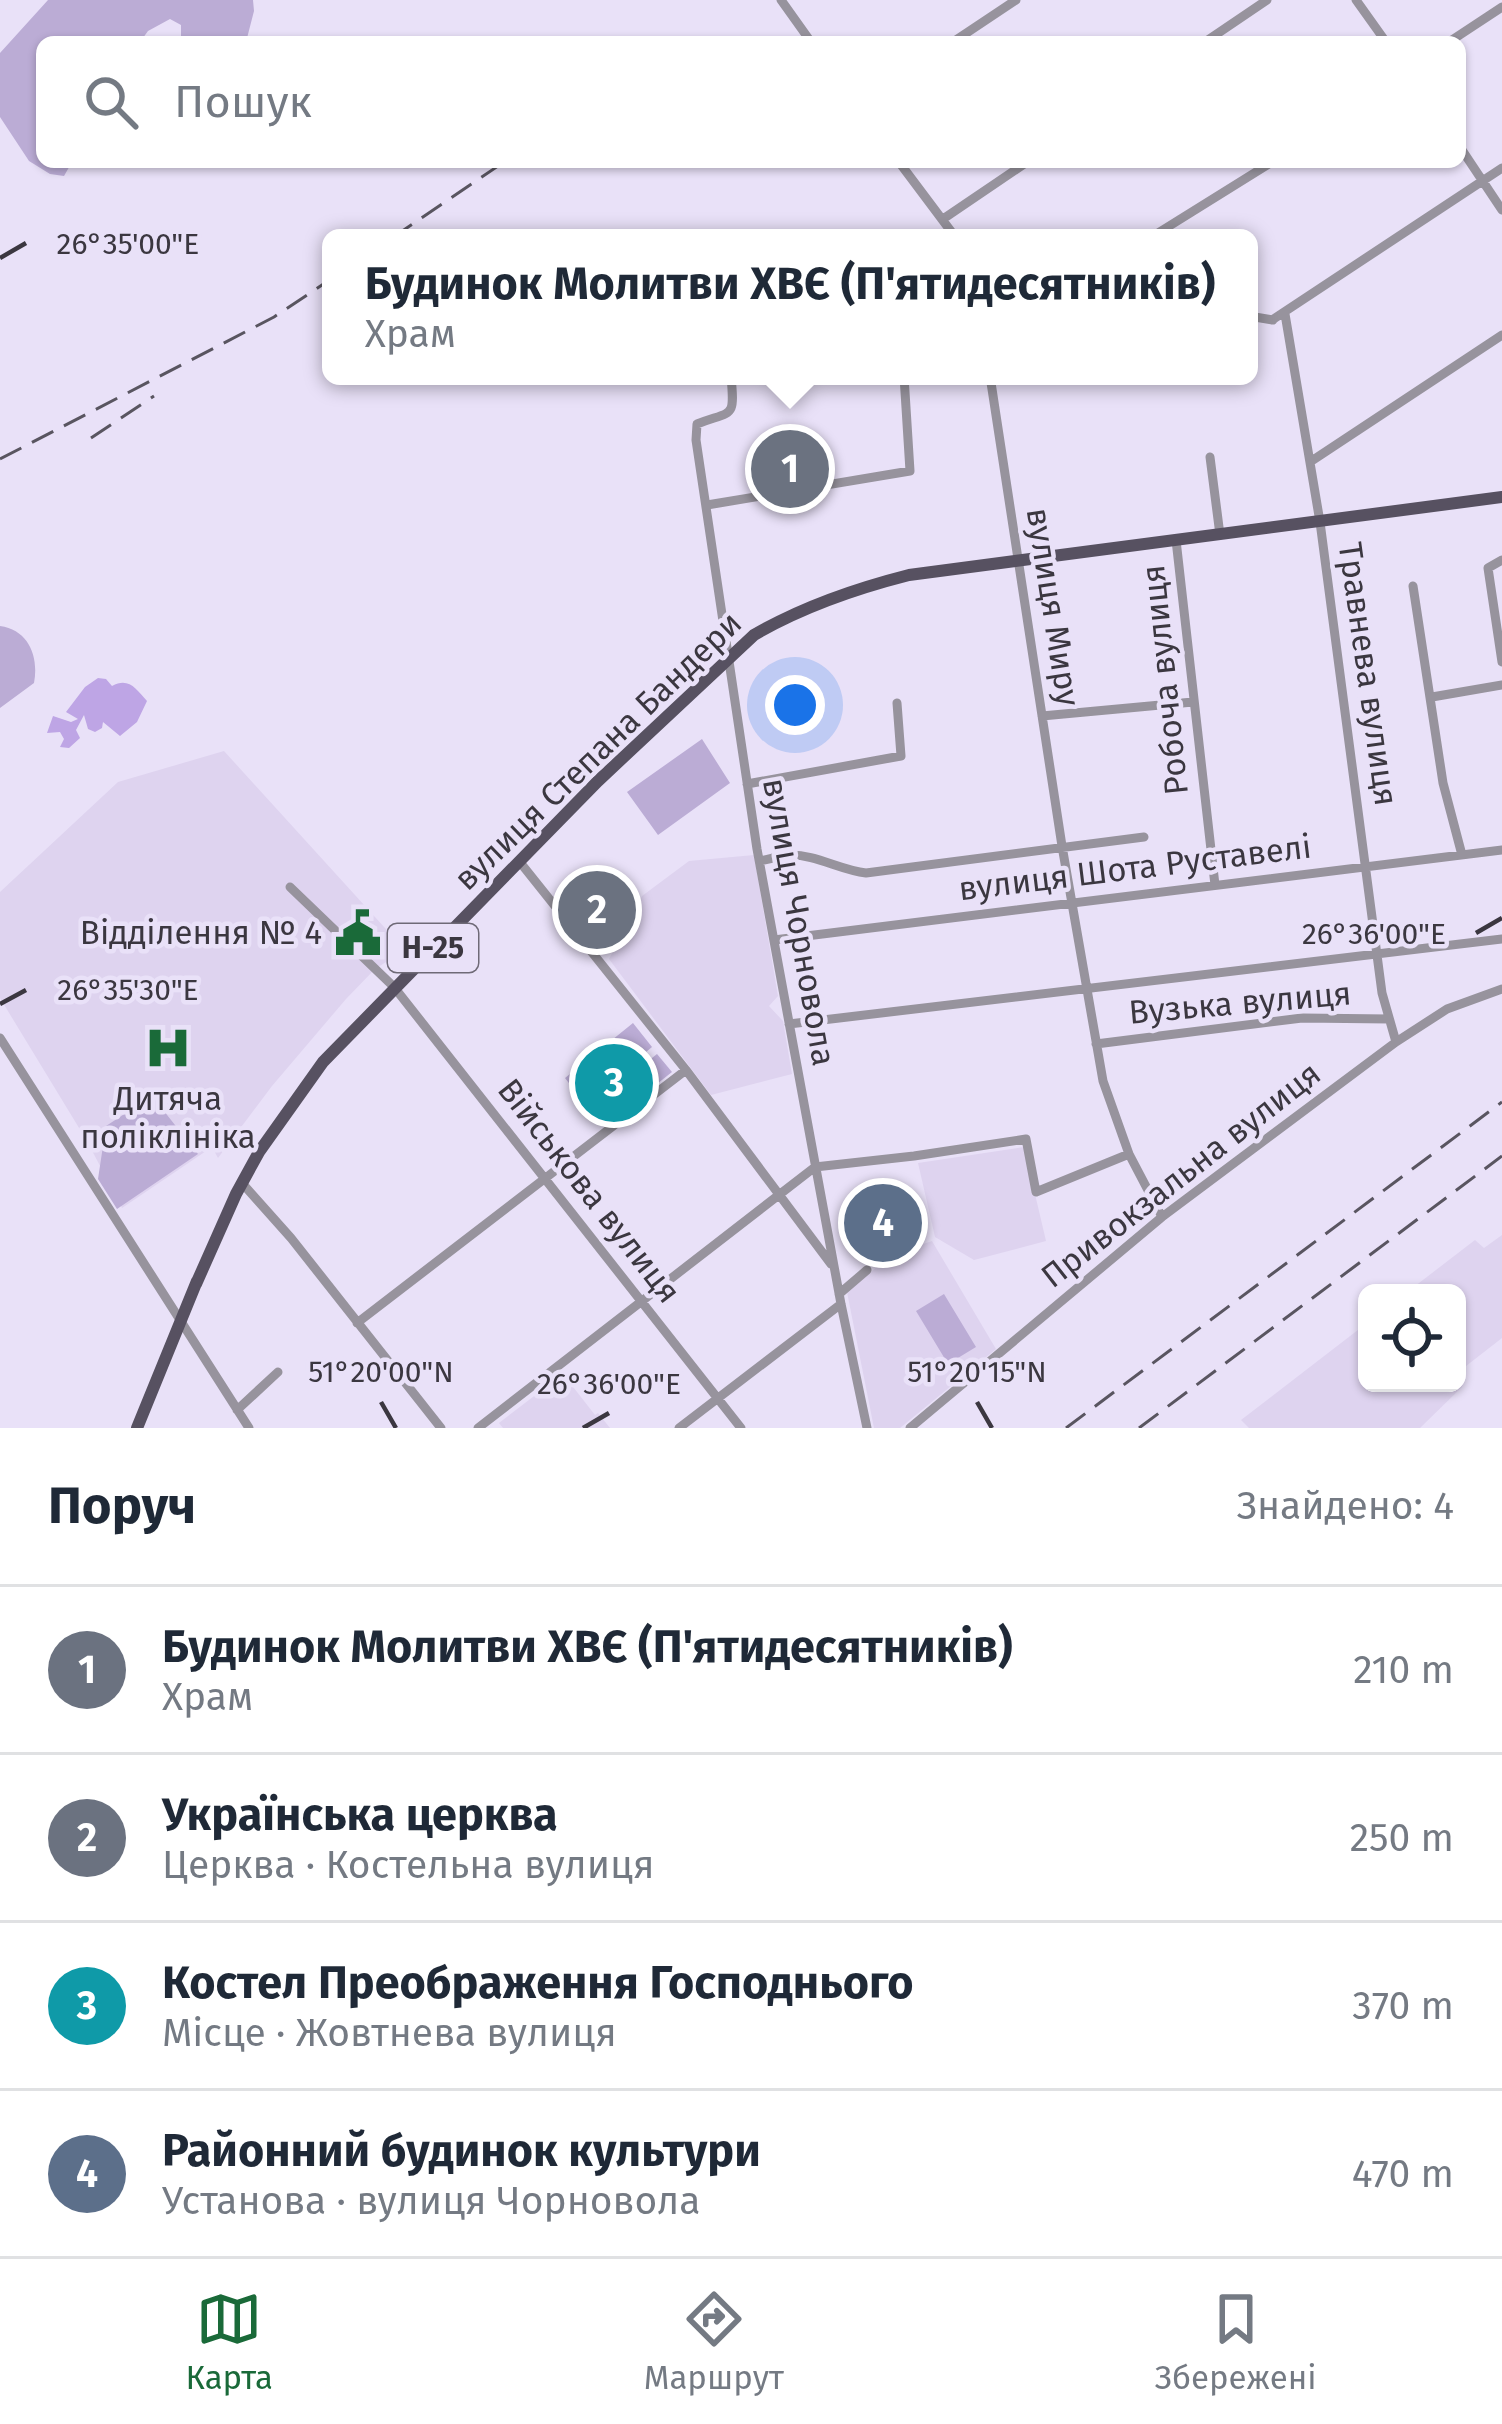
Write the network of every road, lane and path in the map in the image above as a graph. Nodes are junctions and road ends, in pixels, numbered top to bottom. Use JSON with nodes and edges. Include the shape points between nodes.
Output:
{"nodes":[{"id":1,"x":781,"y":0,"type":"edge"},
{"id":2,"x":1016,"y":0,"type":"edge"},
{"id":3,"x":1267,"y":0,"type":"edge"},
{"id":4,"x":1356,"y":0,"type":"edge"},
{"id":5,"x":1502,"y":7,"type":"edge"},
{"id":6,"x":807,"y":36,"type":"edge"},
{"id":7,"x":962,"y":36,"type":"edge"},
{"id":8,"x":1214,"y":36,"type":"edge"},
{"id":9,"x":1382,"y":36,"type":"edge"},
{"id":10,"x":1458,"y":36,"type":"edge"},
{"id":11,"x":1466,"y":155,"type":"edge"},
{"id":12,"x":904,"y":168,"type":"edge"},
{"id":13,"x":1019,"y":168,"type":"edge"},
{"id":14,"x":1262,"y":168,"type":"edge"},
{"id":15,"x":1502,"y":168,"type":"edge"},
{"id":16,"x":1484,"y":180,"type":"junction"},
{"id":17,"x":1502,"y":210,"type":"edge"},
{"id":18,"x":943,"y":219,"type":"junction"},
{"id":19,"x":950,"y":229,"type":"edge"},
{"id":20,"x":1164,"y":229,"type":"edge"},
{"id":21,"x":1285,"y":314,"type":"junction"},
{"id":22,"x":1258,"y":318,"type":"edge"},
{"id":23,"x":1272,"y":320,"type":"junction"},
{"id":24,"x":1288,"y":334,"type":"junction"},
{"id":25,"x":1502,"y":335,"type":"edge"},
{"id":26,"x":732,"y":385,"type":"edge"},
{"id":27,"x":905,"y":385,"type":"edge"},
{"id":28,"x":991,"y":385,"type":"edge"},
{"id":29,"x":1210,"y":458,"type":"dead end"},
{"id":30,"x":1310,"y":462,"type":"junction"},
{"id":31,"x":1502,"y":497,"type":"edge"},
{"id":32,"x":706,"y":505,"type":"junction"},
{"id":33,"x":1320,"y":522,"type":"junction"},
{"id":34,"x":1220,"y":535,"type":"junction"},
{"id":35,"x":1177,"y":540,"type":"junction"},
{"id":36,"x":1017,"y":559,"type":"junction"},
{"id":37,"x":1502,"y":560,"type":"edge"},
{"id":38,"x":1413,"y":586,"type":"dead end"},
{"id":39,"x":730,"y":657,"type":"junction"},
{"id":40,"x":1502,"y":662,"type":"edge"},
{"id":41,"x":1502,"y":685,"type":"edge"},
{"id":42,"x":1432,"y":697,"type":"junction"},
{"id":43,"x":1193,"y":702,"type":"junction"},
{"id":44,"x":897,"y":703,"type":"dead end"},
{"id":45,"x":1042,"y":716,"type":"junction"},
{"id":46,"x":747,"y":784,"type":"junction"},
{"id":47,"x":1144,"y":837,"type":"dead end"},
{"id":48,"x":1062,"y":846,"type":"junction"},
{"id":49,"x":1502,"y":850,"type":"edge"},
{"id":50,"x":1462,"y":855,"type":"junction"},
{"id":51,"x":519,"y":861,"type":"junction"},
{"id":52,"x":760,"y":861,"type":"junction"},
{"id":53,"x":1366,"y":867,"type":"junction"},
{"id":54,"x":290,"y":886,"type":"dead end"},
{"id":55,"x":1215,"y":886,"type":"junction"},
{"id":56,"x":1072,"y":903,"type":"junction"},
{"id":57,"x":1502,"y":939,"type":"edge"},
{"id":58,"x":774,"y":940,"type":"junction"},
{"id":59,"x":1379,"y":954,"type":"junction"},
{"id":60,"x":394,"y":988,"type":"junction"},
{"id":61,"x":1086,"y":988,"type":"junction"},
{"id":62,"x":1502,"y":989,"type":"edge"},
{"id":63,"x":1389,"y":1018,"type":"junction"},
{"id":64,"x":789,"y":1024,"type":"junction"},
{"id":65,"x":1120,"y":1026,"type":"dead end"},
{"id":66,"x":0,"y":1038,"type":"edge"},
{"id":67,"x":1123,"y":1040,"type":"junction"},
{"id":68,"x":1396,"y":1042,"type":"junction"},
{"id":69,"x":1096,"y":1044,"type":"junction"},
{"id":70,"x":686,"y":1070,"type":"junction"},
{"id":71,"x":1023,"y":1122,"type":"dead end"},
{"id":72,"x":1026,"y":1139,"type":"junction"},
{"id":73,"x":1130,"y":1154,"type":"junction"},
{"id":74,"x":815,"y":1167,"type":"junction"},
{"id":75,"x":547,"y":1179,"type":"junction"},
{"id":76,"x":242,"y":1183,"type":"junction"},
{"id":77,"x":778,"y":1194,"type":"junction"},
{"id":78,"x":1162,"y":1217,"type":"junction"},
{"id":79,"x":834,"y":1268,"type":"junction"},
{"id":80,"x":867,"y":1270,"type":"dead end"},
{"id":81,"x":840,"y":1299,"type":"junction"},
{"id":82,"x":641,"y":1301,"type":"junction"},
{"id":83,"x":181,"y":1322,"type":"junction"},
{"id":84,"x":357,"y":1323,"type":"junction"},
{"id":85,"x":278,"y":1372,"type":"dead end"},
{"id":86,"x":718,"y":1399,"type":"junction"},
{"id":87,"x":237,"y":1410,"type":"junction"},
{"id":88,"x":137,"y":1428,"type":"edge"},
{"id":89,"x":249,"y":1428,"type":"edge"},
{"id":90,"x":441,"y":1428,"type":"edge"},
{"id":91,"x":478,"y":1428,"type":"edge"},
{"id":92,"x":679,"y":1428,"type":"edge"},
{"id":93,"x":741,"y":1428,"type":"edge"},
{"id":94,"x":867,"y":1428,"type":"edge"},
{"id":95,"x":910,"y":1428,"type":"edge"}],
"edges":[{"from":1,"to":6,"type":"street"},
{"from":2,"to":7,"type":"street"},
{"from":3,"to":8,"type":"street"},
{"from":4,"to":9,"type":"street"},
{"from":5,"to":10,"type":"street"},
{"from":11,"to":16,"type":"street"},
{"from":12,"to":18,"type":"street"},
{"from":13,"to":18,"type":"street"},
{"from":14,"to":20,"type":"street"},
{"from":15,"to":16,"type":"street"},
{"from":16,"to":17,"type":"street"},
{"from":16,"to":21,"type":"street"},
{"from":18,"to":19,"type":"street"},
{"from":21,"to":23,"type":"street"},
{"from":21,"to":24,"type":"street","name":"Травнева вулиця"},
{"from":22,"to":23,"type":"street"},
{"from":23,"to":24,"type":"street"},
{"from":24,"to":30,"type":"street","name":"Травнева вулиця"},
{"from":25,"to":30,"type":"street"},
{"from":26,"to":32,"type":"street","name":"вулиця Чорновола","via":[[731,412],[696,431]]},
{"from":27,"to":32,"type":"street","via":[[910,471]]},
{"from":28,"to":36,"type":"street","name":"вулиця Миру"},
{"from":29,"to":34,"type":"street"},
{"from":30,"to":33,"type":"street","name":"Травнева вулиця"},
{"from":31,"to":33,"type":"main road","name":"вулиця Степана Бандери","number":"Н-25"},
{"from":32,"to":39,"type":"street","name":"вулиця Чорновола"},
{"from":33,"to":34,"type":"main road","name":"вулиця Степана Бандери","number":"Н-25"},
{"from":33,"to":53,"type":"street","name":"Травнева вулиця"},
{"from":34,"to":35,"type":"main road","name":"вулиця Степана Бандери","number":"Н-25"},
{"from":35,"to":36,"type":"main road","name":"вулиця Степана Бандери","number":"Н-25"},
{"from":35,"to":43,"type":"street","name":"Робоча вулиця"},
{"from":36,"to":39,"type":"main road","name":"вулиця Степана Бандери","number":"Н-25","via":[[866,586],[784,618]]},
{"from":36,"to":45,"type":"street","name":"вулиця Миру"},
{"from":37,"to":40,"type":"street","via":[[1488,568]]},
{"from":38,"to":42,"type":"street"},
{"from":39,"to":46,"type":"street","name":"вулиця Чорновола"},
{"from":39,"to":51,"type":"main road","name":"вулиця Степана Бандери","number":"Н-25"},
{"from":41,"to":42,"type":"street"},
{"from":42,"to":50,"type":"street"},
{"from":43,"to":45,"type":"street"},
{"from":43,"to":55,"type":"street","name":"Робоча вулиця"},
{"from":44,"to":46,"type":"street","via":[[901,756]]},
{"from":45,"to":48,"type":"street","name":"вулиця Миру"},
{"from":46,"to":52,"type":"street","name":"вулиця Чорновола"},
{"from":47,"to":48,"type":"street"},
{"from":48,"to":52,"type":"street","via":[[866,874],[789,855]]},
{"from":48,"to":56,"type":"street","name":"вулиця Миру"},
{"from":49,"to":50,"type":"street","name":"вулиця Шота Руставелі"},
{"from":50,"to":53,"type":"street","name":"вулиця Шота Руставелі"},
{"from":51,"to":60,"type":"main road","name":"вулиця Степана Бандери","number":"Н-25"},
{"from":51,"to":70,"type":"street"},
{"from":52,"to":58,"type":"street","name":"вулиця Чорновола"},
{"from":53,"to":55,"type":"street","name":"вулиця Шота Руставелі"},
{"from":53,"to":59,"type":"street","name":"Травнева вулиця"},
{"from":54,"to":60,"type":"street","name":"Військова вулиця"},
{"from":55,"to":56,"type":"street","name":"вулиця Шота Руставелі"},
{"from":56,"to":58,"type":"street","name":"вулиця Шота Руставелі"},
{"from":56,"to":61,"type":"street","name":"вулиця Миру"},
{"from":57,"to":59,"type":"street"},
{"from":58,"to":64,"type":"street","name":"вулиця Чорновола"},
{"from":59,"to":61,"type":"street"},
{"from":59,"to":63,"type":"street","name":"Травнева вулиця"},
{"from":60,"to":75,"type":"street","name":"Військова вулиця"},
{"from":60,"to":76,"type":"main road","name":"вулиця Степана Бандери","number":"Н-25","via":[[323,1062]]},
{"from":61,"to":64,"type":"street"},
{"from":61,"to":69,"type":"street","name":"вулиця Миру"},
{"from":62,"to":68,"type":"street","name":"Привокзальна вулиця","via":[[1447,1009]]},
{"from":63,"to":67,"type":"street","name":"Вузька вулиця","via":[[1302,1018]]},
{"from":63,"to":68,"type":"street","name":"Травнева вулиця"},
{"from":64,"to":74,"type":"street","name":"вулиця Чорновола"},
{"from":65,"to":67,"type":"street"},
{"from":66,"to":83,"type":"street"},
{"from":67,"to":69,"type":"street","name":"Вузька вулиця"},
{"from":68,"to":78,"type":"street","name":"Привокзальна вулиця"},
{"from":69,"to":73,"type":"street","name":"вулиця Миру"},
{"from":70,"to":75,"type":"street"},
{"from":70,"to":77,"type":"street"},
{"from":71,"to":72,"type":"street"},
{"from":72,"to":73,"type":"street","via":[[1036,1192]]},
{"from":72,"to":74,"type":"street"},
{"from":73,"to":78,"type":"street","name":"вулиця Миру"},
{"from":74,"to":77,"type":"street"},
{"from":74,"to":79,"type":"street","name":"вулиця Чорновола"},
{"from":75,"to":82,"type":"street","name":"Військова вулиця"},
{"from":75,"to":84,"type":"street"},
{"from":76,"to":83,"type":"main road","name":"вулиця Степана Бандери","number":"Н-25"},
{"from":76,"to":84,"type":"street"},
{"from":77,"to":79,"type":"street"},
{"from":77,"to":82,"type":"street"},
{"from":78,"to":95,"type":"street","name":"Привокзальна вулиця"},
{"from":79,"to":81,"type":"street","name":"вулиця Чорновола"},
{"from":80,"to":81,"type":"street"},
{"from":81,"to":86,"type":"street"},
{"from":81,"to":94,"type":"street","name":"вулиця Чорновола"},
{"from":82,"to":86,"type":"street","name":"Військова вулиця"},
{"from":82,"to":91,"type":"street"},
{"from":83,"to":87,"type":"street"},
{"from":83,"to":88,"type":"main road","name":"вулиця Степана Бандери","number":"Н-25"},
{"from":84,"to":90,"type":"street"},
{"from":85,"to":87,"type":"street"},
{"from":86,"to":92,"type":"street"},
{"from":86,"to":93,"type":"street","name":"Військова вулиця"},
{"from":87,"to":89,"type":"street"}]}
